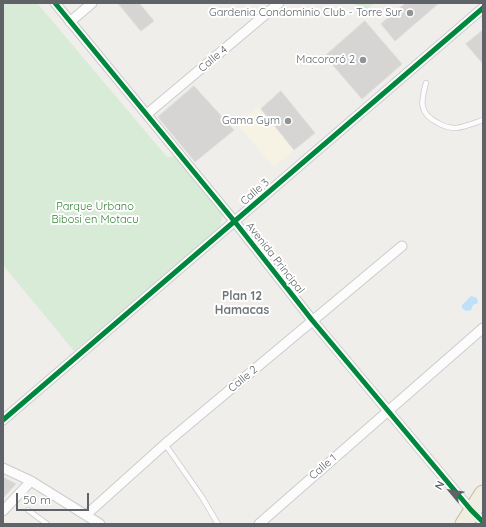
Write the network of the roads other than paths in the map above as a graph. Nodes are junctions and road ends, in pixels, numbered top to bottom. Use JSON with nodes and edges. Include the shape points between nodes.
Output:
{"nodes":[{"id":1,"x":55,"y":3,"type":"edge"},
{"id":2,"x":92,"y":3,"type":"edge"},
{"id":3,"x":279,"y":3,"type":"edge"},
{"id":4,"x":483,"y":8,"type":"edge"},
{"id":5,"x":70,"y":22,"type":"junction"},
{"id":6,"x":426,"y":83,"type":"dead end"},
{"id":7,"x":147,"y":114,"type":"junction"},
{"id":8,"x":483,"y":120,"type":"edge"},
{"id":9,"x":235,"y":222,"type":"junction"},
{"id":10,"x":402,"y":246,"type":"dead end"},
{"id":11,"x":312,"y":320,"type":"junction"},
{"id":12,"x":483,"y":328,"type":"edge"},
{"id":13,"x":388,"y":411,"type":"junction"},
{"id":14,"x":3,"y":420,"type":"edge"},
{"id":15,"x":165,"y":444,"type":"junction"},
{"id":16,"x":3,"y":468,"type":"edge"},
{"id":17,"x":31,"y":481,"type":"junction"},
{"id":18,"x":483,"y":494,"type":"edge"},
{"id":19,"x":28,"y":510,"type":"dead end"},
{"id":20,"x":3,"y":511,"type":"edge"},
{"id":21,"x":86,"y":515,"type":"junction"},
{"id":22,"x":467,"y":517,"type":"edge"},
{"id":23,"x":483,"y":522,"type":"edge"},
{"id":24,"x":47,"y":524,"type":"edge"},
{"id":25,"x":100,"y":524,"type":"edge"},
{"id":26,"x":218,"y":524,"type":"edge"},
{"id":27,"x":259,"y":524,"type":"edge"}],
"edges":[{"from":1,"to":5,"type":"street","name":"Avenida Principal"},
{"from":2,"to":5,"type":"street"},
{"from":3,"to":7,"type":"street","name":"Calle 4"},
{"from":4,"to":9,"type":"street","name":"Calle 3"},
{"from":5,"to":7,"type":"street","name":"Avenida Principal"},
{"from":6,"to":8,"type":"lane","via":[[422,104],[430,119],[442,126],[454,128]]},
{"from":7,"to":9,"type":"street","name":"Avenida Principal"},
{"from":9,"to":11,"type":"street","name":"Avenida Principal"},
{"from":9,"to":14,"type":"street","name":"Calle 3"},
{"from":10,"to":11,"type":"street","name":"Calle 2"},
{"from":11,"to":13,"type":"street","name":"Avenida Principal"},
{"from":11,"to":15,"type":"street","name":"Calle 2"},
{"from":12,"to":13,"type":"street","name":"Calle 1"},
{"from":13,"to":22,"type":"street","name":"Avenida Principal"},
{"from":13,"to":27,"type":"street","name":"Calle 1"},
{"from":15,"to":21,"type":"street","name":"Calle 2"},
{"from":15,"to":26,"type":"lane"},
{"from":16,"to":17,"type":"street"},
{"from":17,"to":20,"type":"street"},
{"from":17,"to":21,"type":"street"},
{"from":18,"to":22,"type":"highway"},
{"from":19,"to":24,"type":"lane"},
{"from":21,"to":25,"type":"street"},
{"from":22,"to":23,"type":"street","name":"Avenida Principal"}]}
